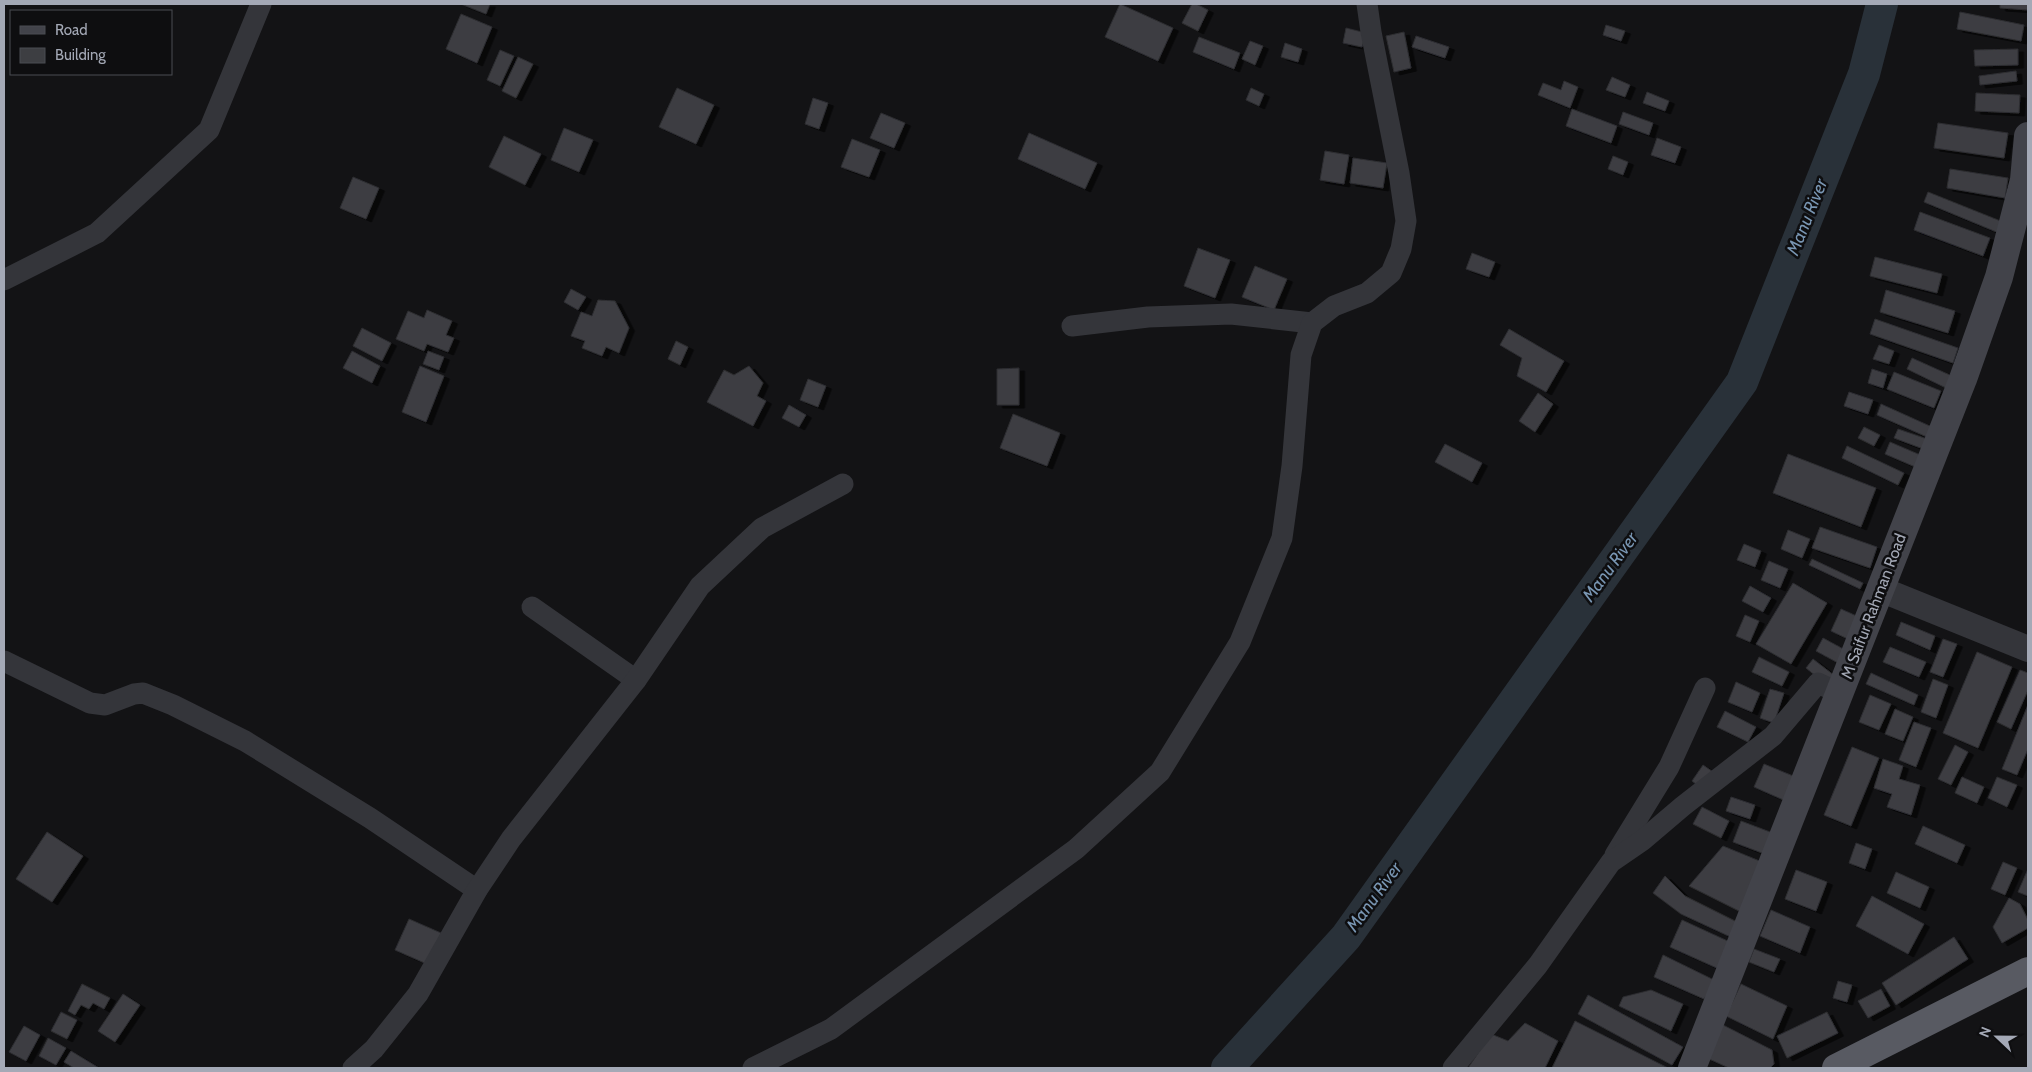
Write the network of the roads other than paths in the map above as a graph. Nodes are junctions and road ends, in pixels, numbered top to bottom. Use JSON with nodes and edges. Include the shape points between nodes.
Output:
{"nodes":[{"id":1,"x":262,"y":4,"type":"edge"},
{"id":2,"x":1368,"y":4,"type":"edge"},
{"id":3,"x":2028,"y":136,"type":"edge"},
{"id":4,"x":4,"y":280,"type":"edge"},
{"id":5,"x":1312,"y":323,"type":"junction"},
{"id":6,"x":1072,"y":326,"type":"dead end"},
{"id":7,"x":843,"y":484,"type":"dead end"},
{"id":8,"x":1880,"y":589,"type":"junction"},
{"id":9,"x":532,"y":608,"type":"dead end"},
{"id":10,"x":2028,"y":649,"type":"edge"},
{"id":11,"x":4,"y":661,"type":"edge"},
{"id":12,"x":636,"y":680,"type":"junction"},
{"id":13,"x":1705,"y":688,"type":"dead end"},
{"id":14,"x":1839,"y":693,"type":"junction"},
{"id":15,"x":1611,"y":862,"type":"junction"},
{"id":16,"x":477,"y":890,"type":"junction"},
{"id":17,"x":2028,"y":971,"type":"edge"},
{"id":18,"x":353,"y":1068,"type":"edge"},
{"id":19,"x":753,"y":1068,"type":"edge"},
{"id":20,"x":1454,"y":1068,"type":"edge"},
{"id":21,"x":1692,"y":1068,"type":"edge"},
{"id":22,"x":1836,"y":1068,"type":"edge"}],
"edges":[{"from":1,"to":4,"type":"street","via":[[210,130],[96,233]]},
{"from":2,"to":5,"type":"street","via":[[1370,32],[1406,221],[1401,249],[1391,273],[1367,293],[1334,306]]},
{"from":3,"to":8,"type":"main road","name":"M Saifur Rahman Road","via":[[2024,180],[1999,277]]},
{"from":5,"to":6,"type":"street","via":[[1230,314],[1148,317]]},
{"from":5,"to":19,"type":"street","via":[[1301,355],[1292,466],[1282,538],[1240,642],[1160,772],[1076,850],[831,1029]]},
{"from":7,"to":12,"type":"street","via":[[762,528],[700,586]]},
{"from":8,"to":10,"type":"street"},
{"from":8,"to":14,"type":"main road","name":"M Saifur Rahman Road"},
{"from":9,"to":12,"type":"street"},
{"from":11,"to":16,"type":"street","via":[[90,703],[105,705],[142,693],[174,705],[245,741],[370,818]]},
{"from":12,"to":16,"type":"street","via":[[511,839]]},
{"from":13,"to":15,"type":"street","via":[[1669,767]]},
{"from":14,"to":15,"type":"street","via":[[1818,683],[1773,736]]},
{"from":14,"to":21,"type":"main road","name":"M Saifur Rahman Road"},
{"from":15,"to":20,"type":"street","via":[[1538,965]]},
{"from":16,"to":18,"type":"street","via":[[418,994],[374,1049]]},
{"from":17,"to":22,"type":"highway"}]}
